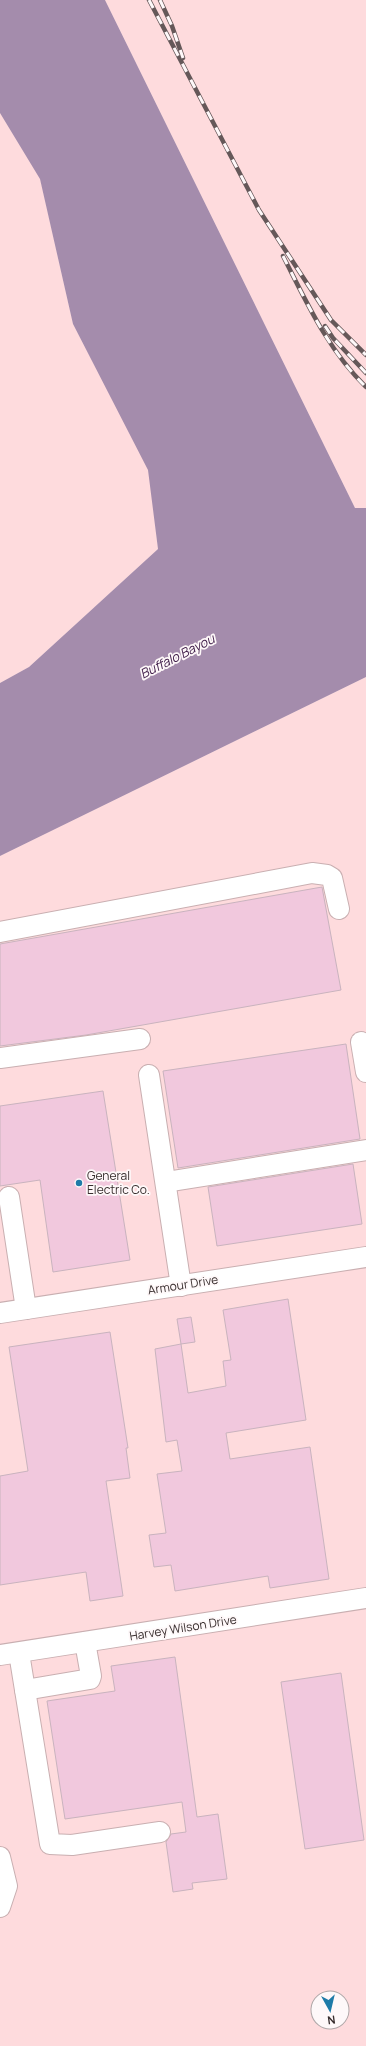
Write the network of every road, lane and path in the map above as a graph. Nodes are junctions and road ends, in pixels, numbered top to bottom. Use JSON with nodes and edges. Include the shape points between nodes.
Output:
{"nodes":[{"id":1,"x":339,"y":909,"type":"dead end"},
{"id":2,"x":0,"y":932,"type":"edge"},
{"id":3,"x":140,"y":1039,"type":"dead end"},
{"id":4,"x":361,"y":1042,"type":"dead end"},
{"id":5,"x":0,"y":1058,"type":"edge"},
{"id":6,"x":366,"y":1072,"type":"edge"},
{"id":7,"x":149,"y":1075,"type":"dead end"},
{"id":8,"x":366,"y":1150,"type":"edge"},
{"id":9,"x":166,"y":1182,"type":"junction"},
{"id":10,"x":9,"y":1197,"type":"dead end"},
{"id":11,"x":366,"y":1257,"type":"edge"},
{"id":12,"x":181,"y":1286,"type":"junction"},
{"id":13,"x":26,"y":1309,"type":"junction"},
{"id":14,"x":0,"y":1313,"type":"edge"},
{"id":15,"x":366,"y":1598,"type":"edge"},
{"id":16,"x":85,"y":1642,"type":"junction"},
{"id":17,"x":9,"y":1654,"type":"edge"},
{"id":18,"x":25,"y":1690,"type":"junction"},
{"id":19,"x":160,"y":1832,"type":"dead end"},
{"id":20,"x":0,"y":1857,"type":"edge"},
{"id":21,"x":0,"y":1907,"type":"edge"}],
"edges":[{"from":1,"to":2,"type":"street","via":[[332,878],[312,873]]},
{"from":3,"to":5,"type":"street"},
{"from":4,"to":6,"type":"street"},
{"from":7,"to":9,"type":"street"},
{"from":8,"to":9,"type":"street"},
{"from":9,"to":12,"type":"street"},
{"from":10,"to":13,"type":"street"},
{"from":11,"to":12,"type":"street","name":"Armour Drive"},
{"from":12,"to":13,"type":"street","name":"Armour Drive"},
{"from":13,"to":14,"type":"street","name":"Armour Drive"},
{"from":15,"to":16,"type":"street","name":"Harvey Wilson Drive"},
{"from":16,"to":17,"type":"street","name":"Harvey Wilson Drive"},
{"from":16,"to":18,"type":"street","via":[[90,1679]]},
{"from":17,"to":18,"type":"street"},
{"from":18,"to":19,"type":"street","via":[[50,1844],[72,1846]]},
{"from":20,"to":21,"type":"street","via":[[7,1886]]}]}
